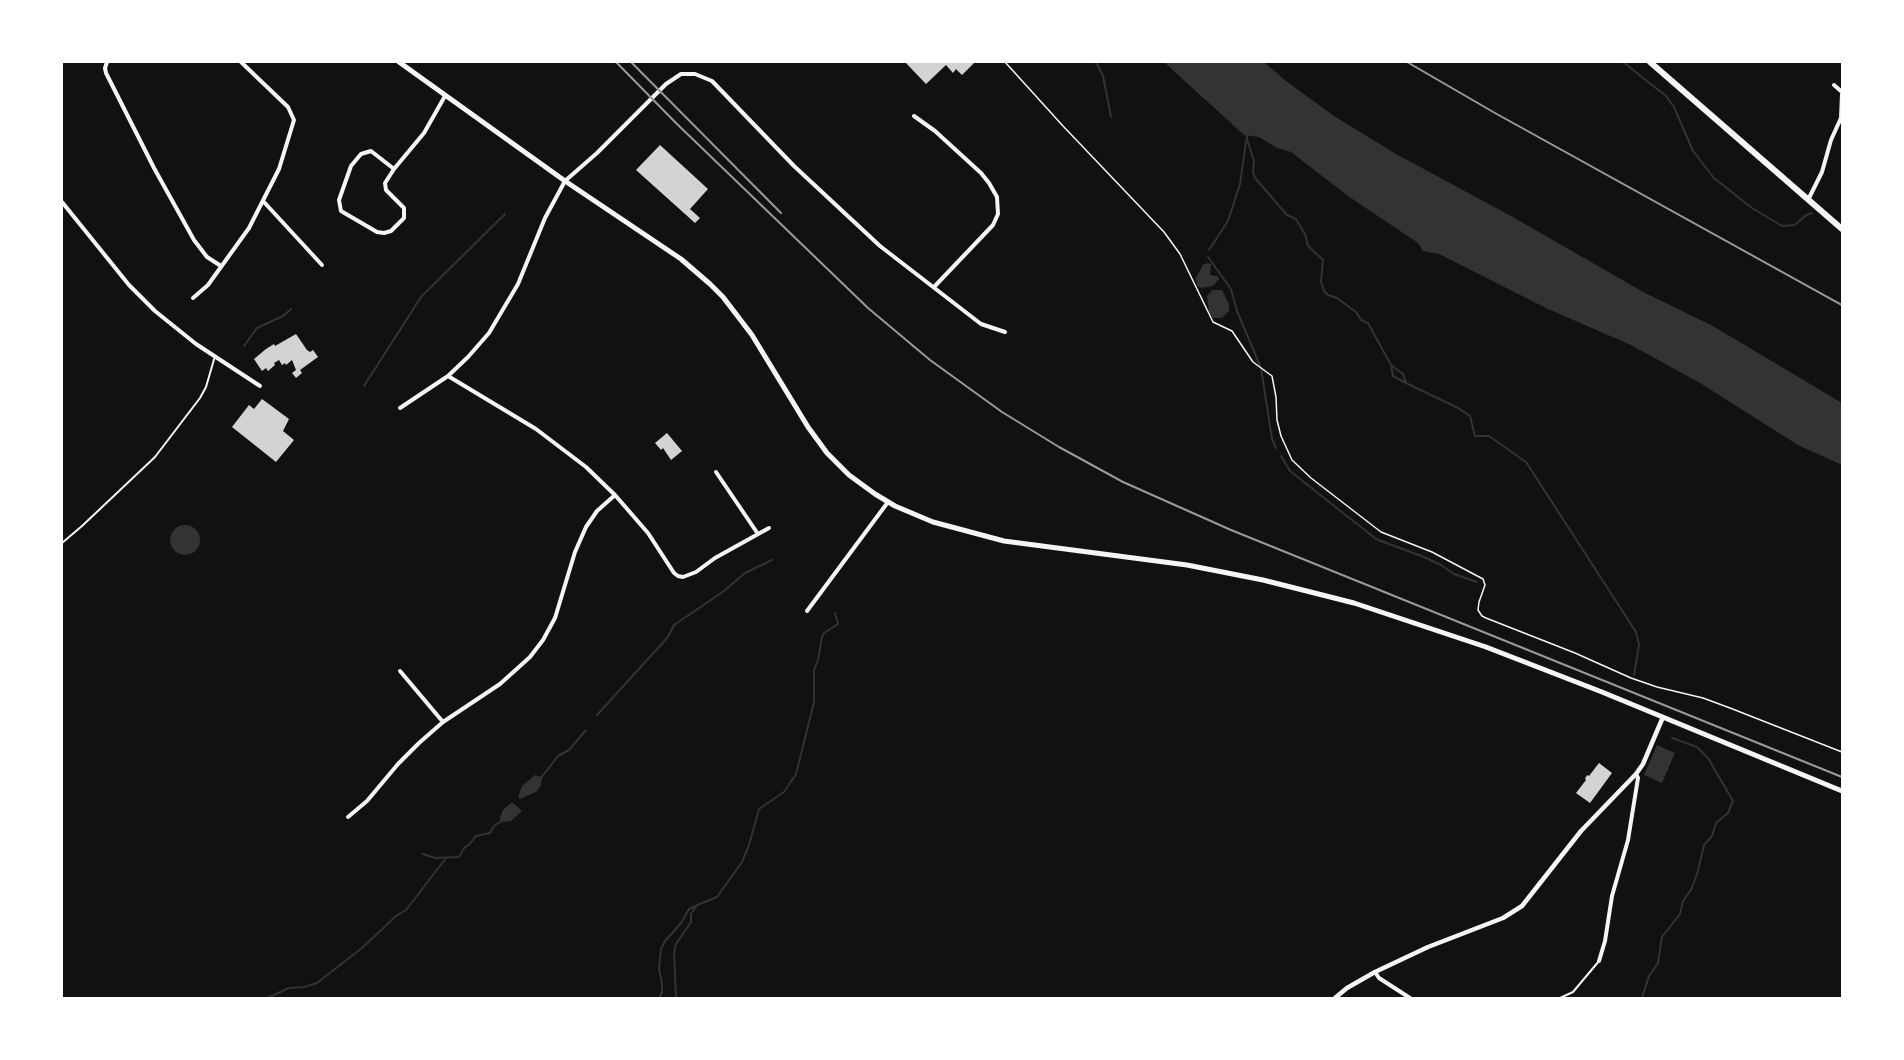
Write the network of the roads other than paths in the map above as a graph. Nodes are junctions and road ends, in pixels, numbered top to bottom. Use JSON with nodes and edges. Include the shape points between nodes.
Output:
{"nodes":[{"id":1,"x":241,"y":62,"type":"edge"},
{"id":2,"x":399,"y":62,"type":"edge"},
{"id":3,"x":1650,"y":62,"type":"edge"},
{"id":4,"x":106,"y":64,"type":"edge"},
{"id":5,"x":1834,"y":85,"type":"dead end"},
{"id":6,"x":1842,"y":93,"type":"edge"},
{"id":7,"x":445,"y":96,"type":"junction"},
{"id":8,"x":914,"y":116,"type":"dead end"},
{"id":9,"x":394,"y":169,"type":"junction"},
{"id":10,"x":565,"y":181,"type":"junction"},
{"id":11,"x":1808,"y":200,"type":"junction"},
{"id":12,"x":262,"y":201,"type":"junction"},
{"id":13,"x":62,"y":202,"type":"edge"},
{"id":14,"x":1842,"y":229,"type":"edge"},
{"id":15,"x":322,"y":265,"type":"dead end"},
{"id":16,"x":220,"y":266,"type":"junction"},
{"id":17,"x":934,"y":287,"type":"junction"},
{"id":18,"x":193,"y":298,"type":"dead end"},
{"id":19,"x":1005,"y":332,"type":"dead end"},
{"id":20,"x":215,"y":356,"type":"junction"},
{"id":21,"x":448,"y":376,"type":"junction"},
{"id":22,"x":260,"y":386,"type":"dead end"},
{"id":23,"x":400,"y":408,"type":"dead end"},
{"id":24,"x":716,"y":472,"type":"dead end"},
{"id":25,"x":615,"y":495,"type":"junction"},
{"id":26,"x":888,"y":502,"type":"junction"},
{"id":27,"x":769,"y":528,"type":"dead end"},
{"id":28,"x":758,"y":534,"type":"junction"},
{"id":29,"x":62,"y":543,"type":"edge"},
{"id":30,"x":807,"y":611,"type":"dead end"},
{"id":31,"x":400,"y":671,"type":"dead end"},
{"id":32,"x":1663,"y":717,"type":"junction"},
{"id":33,"x":443,"y":722,"type":"junction"},
{"id":34,"x":1636,"y":774,"type":"junction"},
{"id":35,"x":1842,"y":791,"type":"edge"},
{"id":36,"x":348,"y":817,"type":"dead end"},
{"id":37,"x":1599,"y":961,"type":"joint"},
{"id":38,"x":1375,"y":972,"type":"junction"},
{"id":39,"x":1335,"y":999,"type":"edge"},
{"id":40,"x":1410,"y":999,"type":"edge"},
{"id":41,"x":1560,"y":999,"type":"edge"}],
"edges":[{"from":1,"to":12,"type":"street","via":[[294,117],[279,169]]},
{"from":2,"to":7,"type":"main road"},
{"from":3,"to":11,"type":"main road"},
{"from":4,"to":16,"type":"street","via":[[106,74],[194,240]]},
{"from":5,"to":6,"type":"street"},
{"from":6,"to":11,"type":"street","via":[[1841,118]]},
{"from":7,"to":9,"type":"street","via":[[424,133]]},
{"from":7,"to":10,"type":"main road"},
{"from":8,"to":17,"type":"street","via":[[981,173],[997,197],[998,214],[993,225]]},
{"from":9,"to":9,"type":"street","via":[[373,152],[361,154],[351,166],[339,200],[341,211],[377,232],[391,231],[405,215],[404,208],[385,188]]},
{"from":10,"to":17,"type":"street","via":[[666,84],[681,74],[695,74],[712,81],[794,166],[872,238]]},
{"from":10,"to":21,"type":"street","via":[[501,315]]},
{"from":10,"to":26,"type":"main road","via":[[711,284],[752,335],[827,453],[849,475]]},
{"from":11,"to":14,"type":"main road"},
{"from":12,"to":15,"type":"street"},
{"from":12,"to":16,"type":"street","via":[[249,228]]},
{"from":13,"to":20,"type":"street","via":[[129,285],[155,311]]},
{"from":16,"to":18,"type":"street","via":[[208,285]]},
{"from":17,"to":19,"type":"street","via":[[981,324]]},
{"from":20,"to":22,"type":"street"},
{"from":20,"to":29,"type":"lane","via":[[200,398],[155,457]]},
{"from":21,"to":23,"type":"street"},
{"from":21,"to":25,"type":"street","via":[[551,439]]},
{"from":24,"to":28,"type":"street"},
{"from":25,"to":28,"type":"street","via":[[678,576],[696,572]]},
{"from":25,"to":33,"type":"street","via":[[586,527],[555,618],[536,650],[501,684]]},
{"from":26,"to":30,"type":"street"},
{"from":26,"to":32,"type":"main road","via":[[933,522],[1004,541],[1155,559],[1319,592],[1463,639]]},
{"from":27,"to":28,"type":"street"},
{"from":31,"to":33,"type":"street"},
{"from":32,"to":34,"type":"street"},
{"from":32,"to":35,"type":"main road"},
{"from":33,"to":36,"type":"street"},
{"from":34,"to":37,"type":"street","via":[[1628,840],[1611,896]]},
{"from":34,"to":38,"type":"street","via":[[1581,831],[1522,906],[1503,918]]},
{"from":37,"to":41,"type":"lane","via":[[1573,992]]},
{"from":38,"to":39,"type":"street"},
{"from":38,"to":40,"type":"street"}]}
